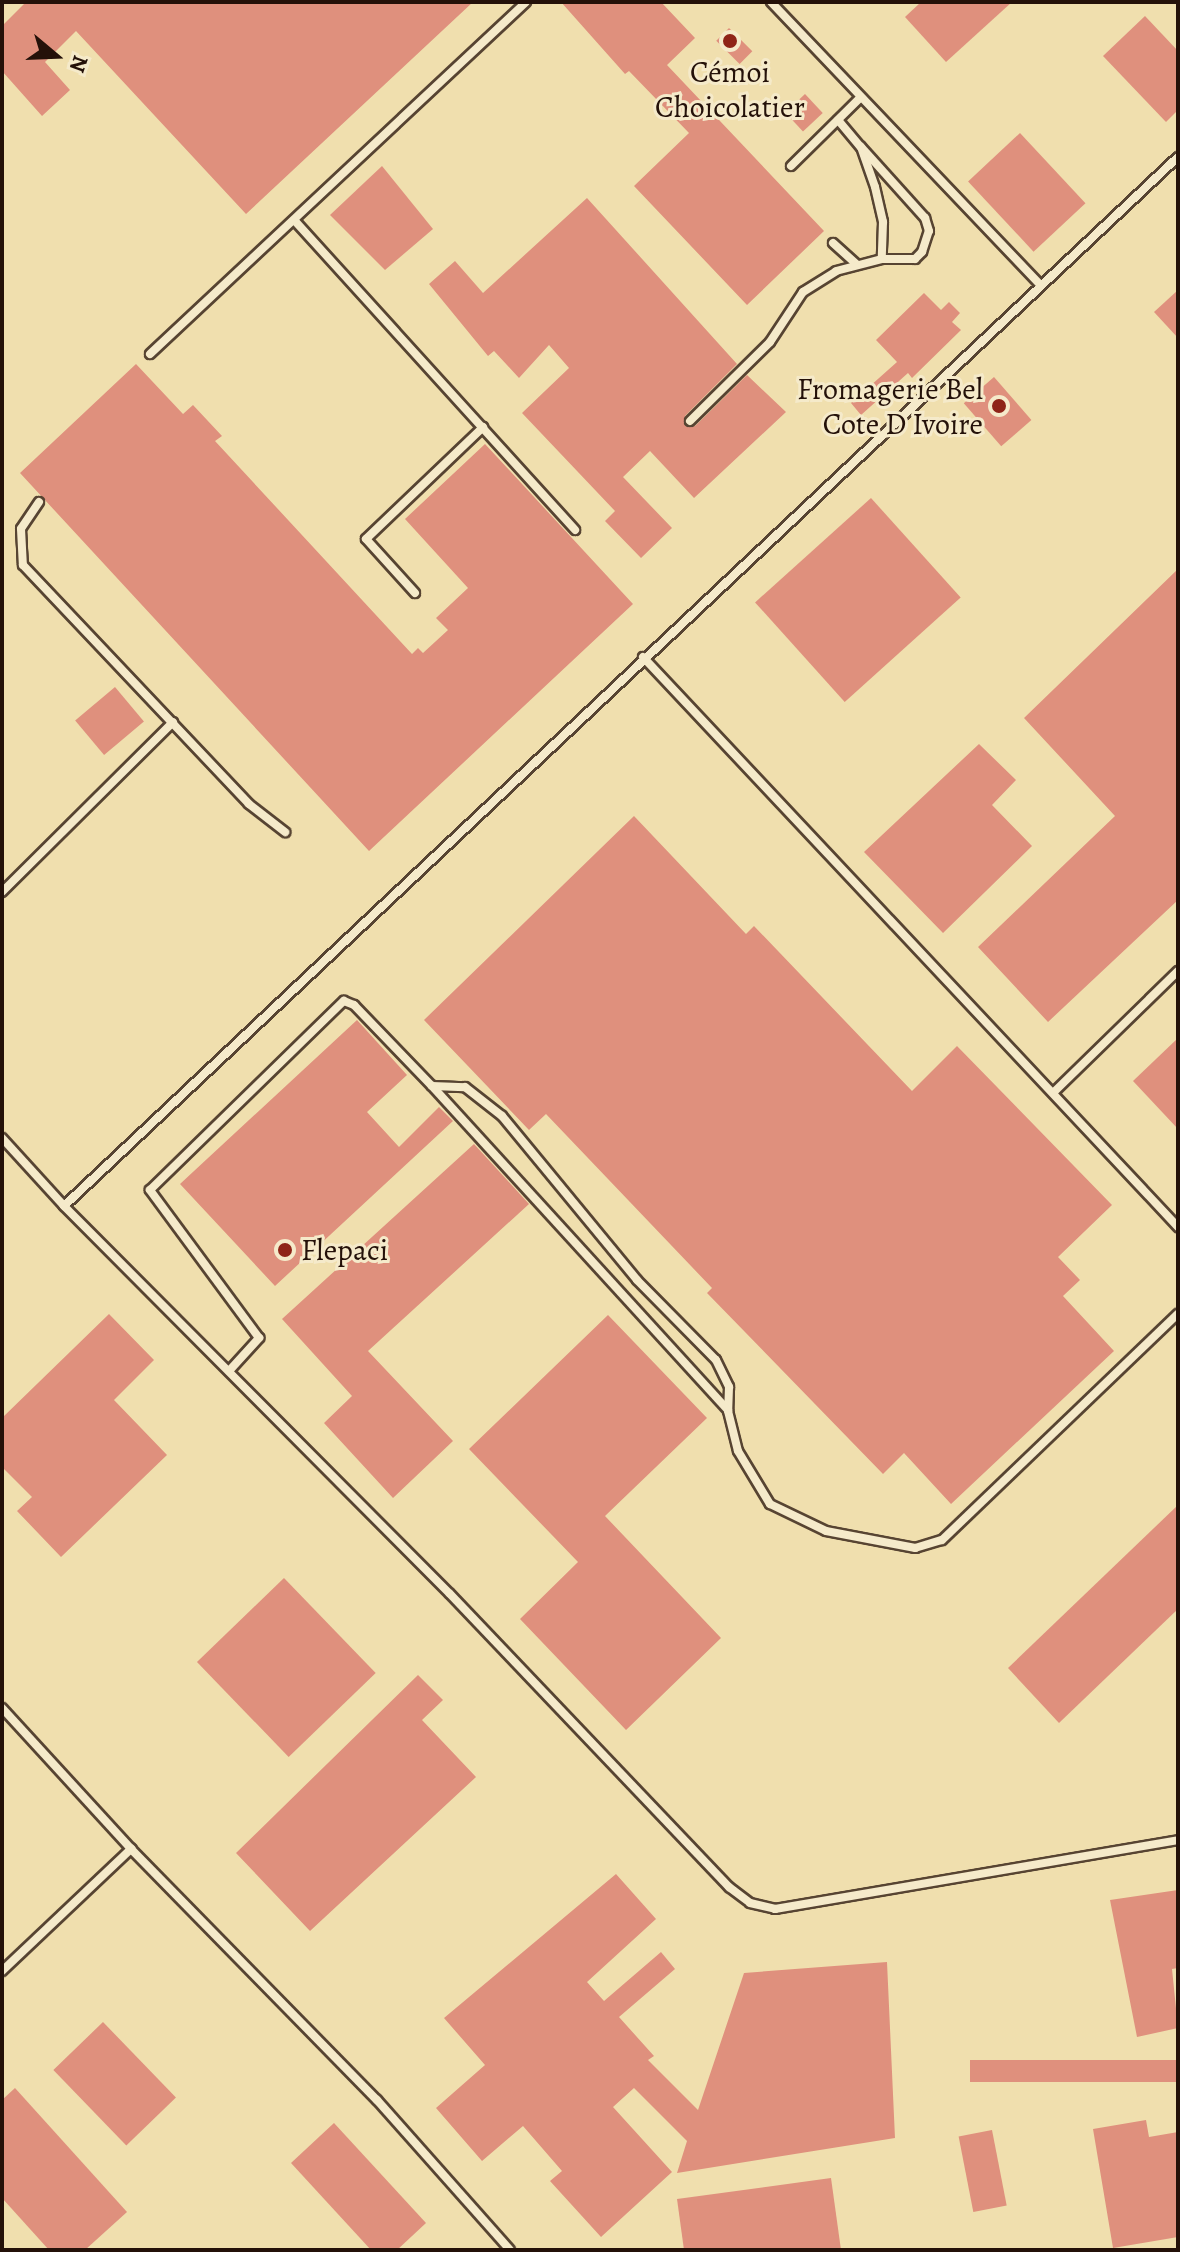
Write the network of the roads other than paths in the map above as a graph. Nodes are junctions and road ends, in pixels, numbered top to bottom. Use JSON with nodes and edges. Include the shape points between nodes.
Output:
{"nodes":[{"id":1,"x":526,"y":2,"type":"edge"},
{"id":2,"x":771,"y":2,"type":"edge"},
{"id":3,"x":861,"y":97,"type":"junction"},
{"id":4,"x":838,"y":120,"type":"junction"},
{"id":5,"x":861,"y":147,"type":"junction"},
{"id":6,"x":1178,"y":157,"type":"edge"},
{"id":7,"x":791,"y":166,"type":"dead end"},
{"id":8,"x":295,"y":221,"type":"junction"},
{"id":9,"x":833,"y":243,"type":"dead end"},
{"id":10,"x":882,"y":259,"type":"junction"},
{"id":11,"x":856,"y":264,"type":"junction"},
{"id":12,"x":1039,"y":283,"type":"junction"},
{"id":13,"x":150,"y":354,"type":"dead end"},
{"id":14,"x":690,"y":421,"type":"dead end"},
{"id":15,"x":483,"y":427,"type":"junction"},
{"id":16,"x":39,"y":502,"type":"dead end"},
{"id":17,"x":575,"y":530,"type":"dead end"},
{"id":18,"x":415,"y":593,"type":"dead end"},
{"id":19,"x":643,"y":657,"type":"junction"},
{"id":20,"x":173,"y":722,"type":"junction"},
{"id":21,"x":285,"y":832,"type":"dead end"},
{"id":22,"x":2,"y":892,"type":"edge"},
{"id":23,"x":1178,"y":971,"type":"edge"},
{"id":24,"x":432,"y":1086,"type":"junction"},
{"id":25,"x":1055,"y":1091,"type":"junction"},
{"id":26,"x":2,"y":1138,"type":"edge"},
{"id":27,"x":64,"y":1206,"type":"junction"},
{"id":28,"x":1178,"y":1227,"type":"edge"},
{"id":29,"x":1178,"y":1314,"type":"edge"},
{"id":30,"x":229,"y":1371,"type":"junction"},
{"id":31,"x":728,"y":1411,"type":"junction"},
{"id":32,"x":2,"y":1708,"type":"edge"},
{"id":33,"x":1178,"y":1840,"type":"edge"},
{"id":34,"x":131,"y":1849,"type":"junction"},
{"id":35,"x":2,"y":1971,"type":"edge"},
{"id":36,"x":510,"y":2250,"type":"edge"}],
"edges":[{"from":1,"to":8,"type":"lane"},
{"from":2,"to":3,"type":"lane"},
{"from":3,"to":4,"type":"lane"},
{"from":3,"to":12,"type":"lane"},
{"from":4,"to":5,"type":"lane"},
{"from":4,"to":7,"type":"lane"},
{"from":5,"to":10,"type":"lane","via":[[883,222]]},
{"from":5,"to":10,"type":"lane","via":[[914,204],[929,231],[915,259]]},
{"from":6,"to":12,"type":"lane"},
{"from":8,"to":13,"type":"lane"},
{"from":8,"to":15,"type":"lane"},
{"from":9,"to":11,"type":"lane"},
{"from":10,"to":11,"type":"lane"},
{"from":11,"to":14,"type":"lane","via":[[803,292],[770,342]]},
{"from":12,"to":19,"type":"lane"},
{"from":15,"to":17,"type":"lane"},
{"from":15,"to":18,"type":"lane","via":[[366,539]]},
{"from":16,"to":20,"type":"lane","via":[[21,529],[23,565]]},
{"from":19,"to":25,"type":"lane"},
{"from":19,"to":27,"type":"lane"},
{"from":20,"to":21,"type":"lane","via":[[249,804]]},
{"from":20,"to":22,"type":"lane"},
{"from":23,"to":25,"type":"lane"},
{"from":24,"to":30,"type":"lane","via":[[354,1005],[344,1001],[153,1185],[151,1197],[259,1338]]},
{"from":24,"to":31,"type":"lane"},
{"from":24,"to":31,"type":"lane","via":[[465,1087],[502,1116],[637,1280],[716,1360],[729,1387]]},
{"from":25,"to":28,"type":"lane"},
{"from":26,"to":27,"type":"lane"},
{"from":27,"to":30,"type":"lane"},
{"from":29,"to":31,"type":"lane","via":[[958,1527],[929,1546],[826,1531],[770,1504],[738,1451]]},
{"from":30,"to":33,"type":"lane","via":[[750,1903],[775,1909]]},
{"from":32,"to":34,"type":"lane"},
{"from":34,"to":35,"type":"lane"},
{"from":34,"to":36,"type":"lane","via":[[377,2100]]}]}
